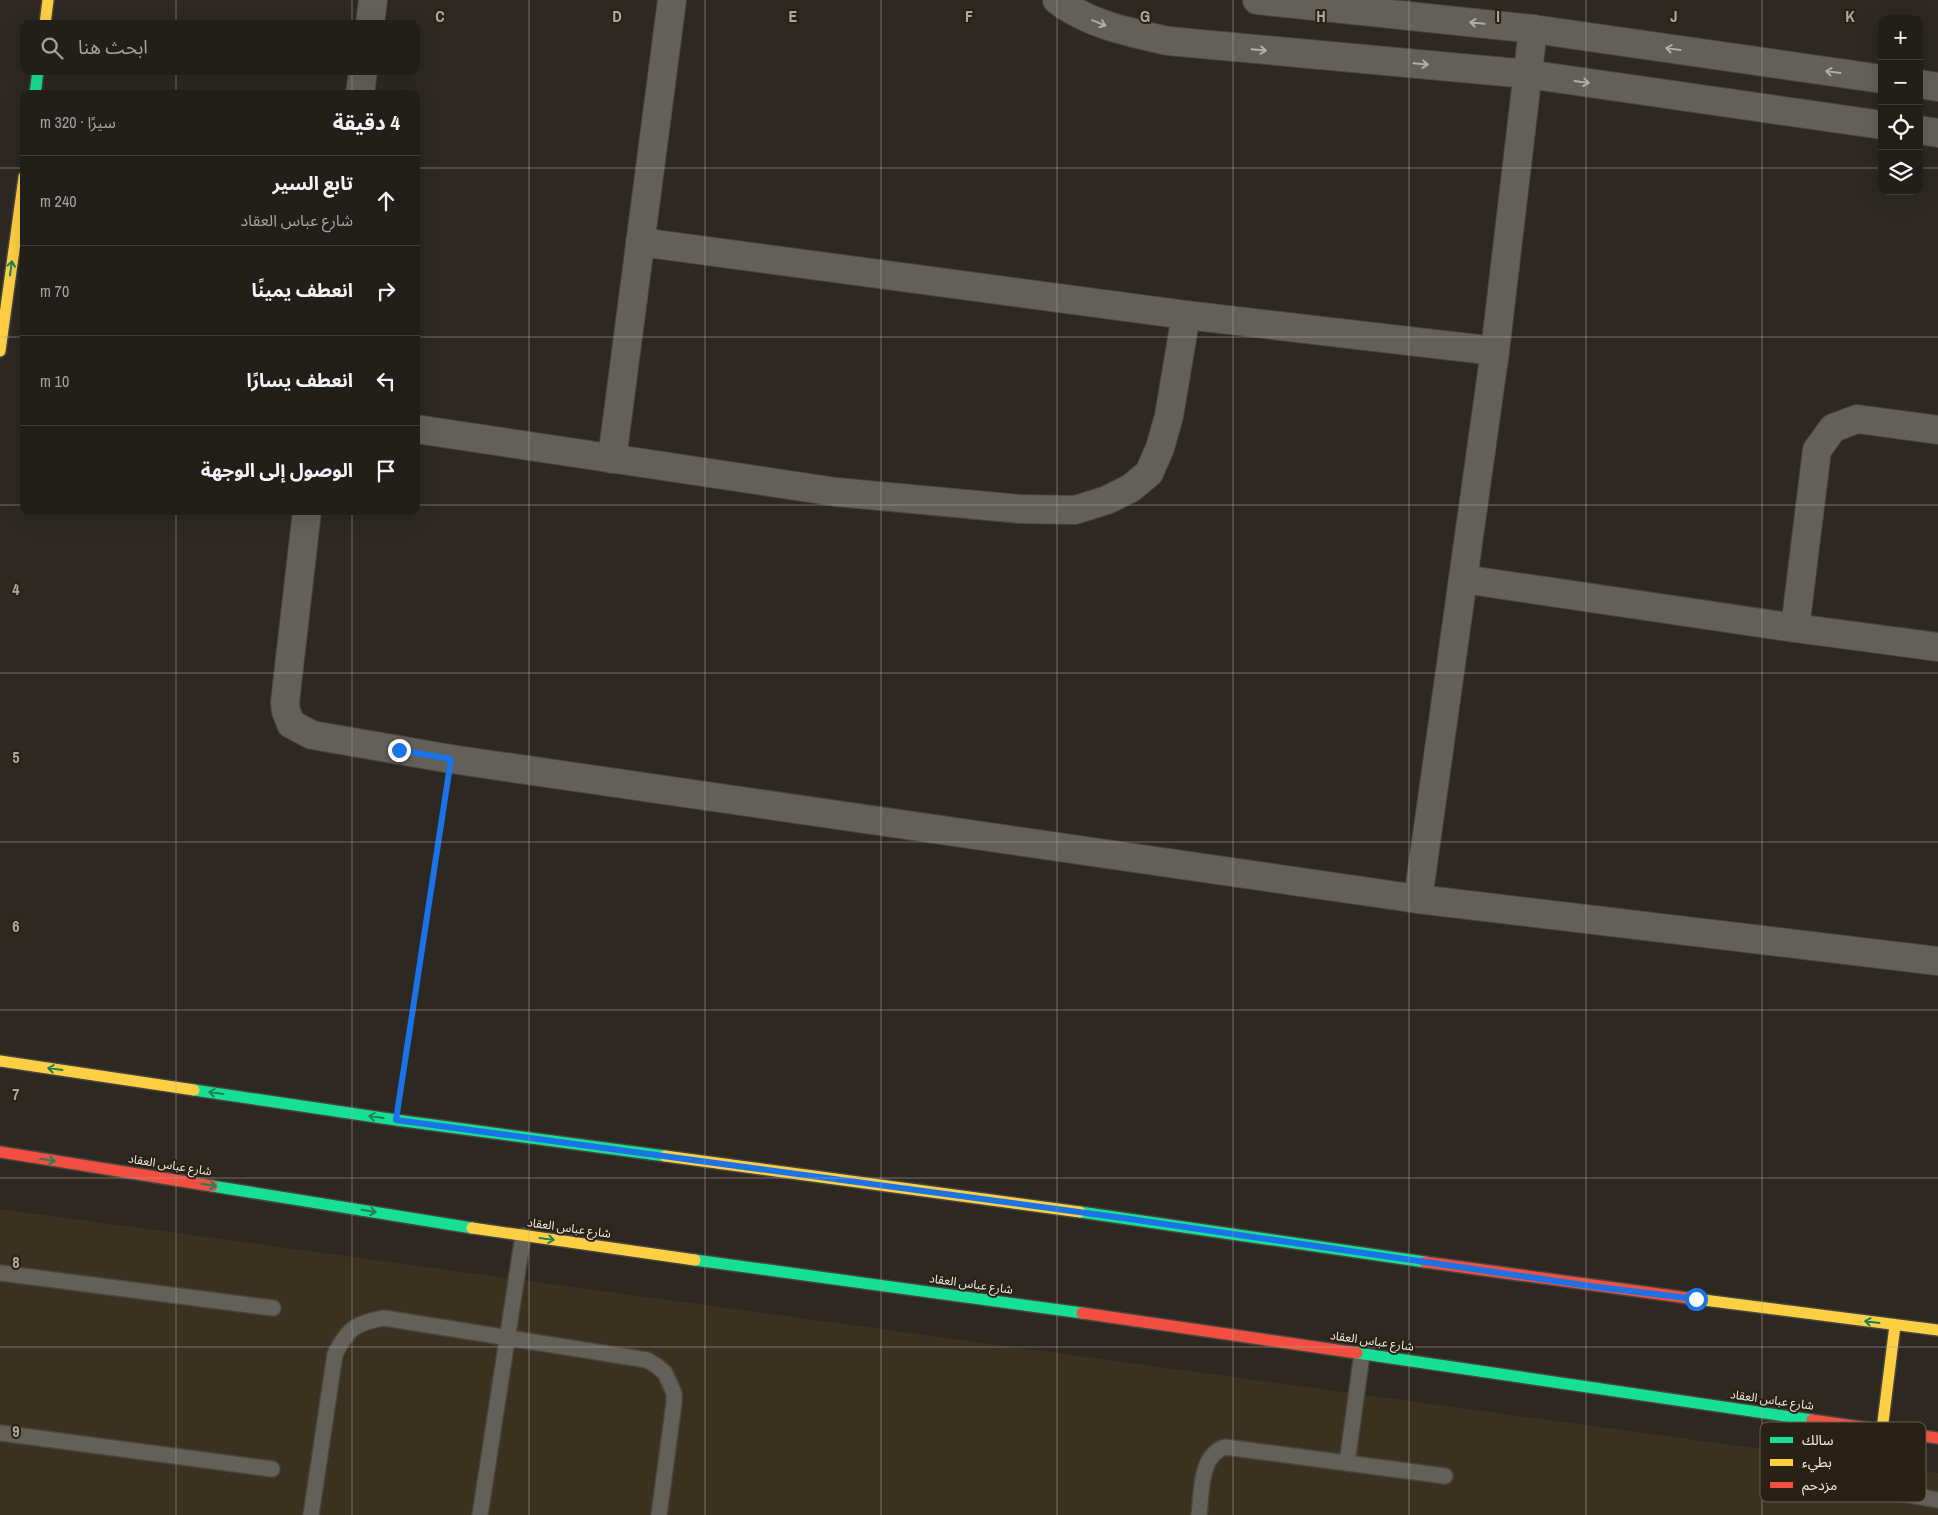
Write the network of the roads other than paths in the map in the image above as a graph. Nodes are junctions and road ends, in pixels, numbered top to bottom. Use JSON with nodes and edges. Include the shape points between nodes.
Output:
{"nodes":[{"id":1,"x":48,"y":0,"type":"edge"},
{"id":2,"x":373,"y":0,"type":"edge"},
{"id":3,"x":672,"y":0,"type":"edge"},
{"id":4,"x":1057,"y":0,"type":"edge"},
{"id":5,"x":1257,"y":0,"type":"edge"},
{"id":6,"x":46,"y":20,"type":"edge"},
{"id":7,"x":370,"y":20,"type":"edge"},
{"id":8,"x":1534,"y":28,"type":"junction"},
{"id":9,"x":1527,"y":74,"type":"junction"},
{"id":10,"x":37,"y":75,"type":"edge"},
{"id":11,"x":362,"y":75,"type":"edge"},
{"id":12,"x":1878,"y":78,"type":"edge"},
{"id":13,"x":1923,"y":85,"type":"edge"},
{"id":14,"x":1938,"y":87,"type":"edge"},
{"id":15,"x":36,"y":90,"type":"edge"},
{"id":16,"x":361,"y":90,"type":"edge"},
{"id":17,"x":1878,"y":124,"type":"edge"},
{"id":18,"x":1923,"y":131,"type":"edge"},
{"id":19,"x":1938,"y":133,"type":"edge"},
{"id":20,"x":20,"y":206,"type":"edge"},
{"id":21,"x":640,"y":242,"type":"junction"},
{"id":22,"x":1186,"y":315,"type":"junction"},
{"id":23,"x":0,"y":351,"type":"edge"},
{"id":24,"x":1495,"y":352,"type":"junction"},
{"id":25,"x":420,"y":430,"type":"edge"},
{"id":26,"x":1938,"y":430,"type":"edge"},
{"id":27,"x":612,"y":459,"type":"junction"},
{"id":28,"x":307,"y":515,"type":"edge"},
{"id":29,"x":1463,"y":579,"type":"junction"},
{"id":30,"x":1795,"y":628,"type":"junction"},
{"id":31,"x":1938,"y":647,"type":"edge"},
{"id":32,"x":1418,"y":899,"type":"junction"},
{"id":33,"x":1938,"y":961,"type":"edge"},
{"id":34,"x":0,"y":1061,"type":"edge"},
{"id":35,"x":0,"y":1152,"type":"edge"},
{"id":36,"x":523,"y":1236,"type":"junction"},
{"id":37,"x":0,"y":1273,"type":"edge"},
{"id":38,"x":274,"y":1308,"type":"dead end"},
{"id":39,"x":1894,"y":1324,"type":"junction"},
{"id":40,"x":1938,"y":1330,"type":"edge"},
{"id":41,"x":507,"y":1338,"type":"junction"},
{"id":42,"x":1362,"y":1354,"type":"junction"},
{"id":43,"x":1827,"y":1422,"type":"edge"},
{"id":44,"x":1883,"y":1422,"type":"edge"},
{"id":45,"x":0,"y":1432,"type":"edge"},
{"id":46,"x":1347,"y":1462,"type":"junction"},
{"id":47,"x":272,"y":1469,"type":"dead end"},
{"id":48,"x":1445,"y":1476,"type":"dead end"},
{"id":49,"x":311,"y":1515,"type":"edge"},
{"id":50,"x":480,"y":1515,"type":"edge"},
{"id":51,"x":659,"y":1515,"type":"edge"},
{"id":52,"x":1198,"y":1515,"type":"edge"}],
"edges":[{"from":1,"to":6,"type":"street"},
{"from":2,"to":7,"type":"street"},
{"from":3,"to":21,"type":"street"},
{"from":4,"to":9,"type":"street","one_way":true,"via":[[1073,12],[1114,29],[1168,41]]},
{"from":8,"to":5,"type":"street","one_way":true},
{"from":8,"to":9,"type":"street"},
{"from":12,"to":8,"type":"street","one_way":true},
{"from":9,"to":17,"type":"street","one_way":true},
{"from":9,"to":24,"type":"street"},
{"from":10,"to":15,"type":"street"},
{"from":11,"to":16,"type":"street"},
{"from":13,"to":14,"type":"street"},
{"from":18,"to":19,"type":"street"},
{"from":23,"to":20,"type":"street","one_way":true},
{"from":21,"to":22,"type":"street"},
{"from":21,"to":27,"type":"street"},
{"from":22,"to":24,"type":"street"},
{"from":22,"to":27,"type":"street","via":[[1170,416],[1149,473],[1131,488],[1075,510],[1020,509],[836,492]]},
{"from":24,"to":29,"type":"street"},
{"from":25,"to":27,"type":"street"},
{"from":26,"to":30,"type":"street","via":[[1857,419],[1833,428],[1817,450]]},
{"from":28,"to":32,"type":"street","via":[[285,702],[291,724],[312,735],[451,759]]},
{"from":29,"to":30,"type":"street"},
{"from":29,"to":32,"type":"street"},
{"from":30,"to":31,"type":"street"},
{"from":32,"to":33,"type":"street"},
{"from":39,"to":34,"type":"street","one_way":true,"via":[[1597,1287],[1123,1218],[396,1120]]},
{"from":35,"to":36,"type":"street","name":"شارع عباس العقاد","one_way":true},
{"from":36,"to":41,"type":"lane"},
{"from":36,"to":42,"type":"street","name":"شارع عباس العقاد","one_way":true},
{"from":37,"to":38,"type":"lane"},
{"from":39,"to":40,"type":"street"},
{"from":39,"to":44,"type":"street"},
{"from":41,"to":49,"type":"lane","via":[[384,1318],[362,1322],[352,1330],[335,1354]]},
{"from":41,"to":50,"type":"lane"},
{"from":41,"to":51,"type":"lane","via":[[647,1360],[665,1373],[672,1387],[674,1403]]},
{"from":42,"to":43,"type":"street","name":"شارع عباس العقاد"},
{"from":42,"to":46,"type":"lane"},
{"from":45,"to":47,"type":"lane"},
{"from":46,"to":48,"type":"lane"},
{"from":46,"to":52,"type":"lane","via":[[1225,1447],[1218,1449],[1205,1466]]}]}
